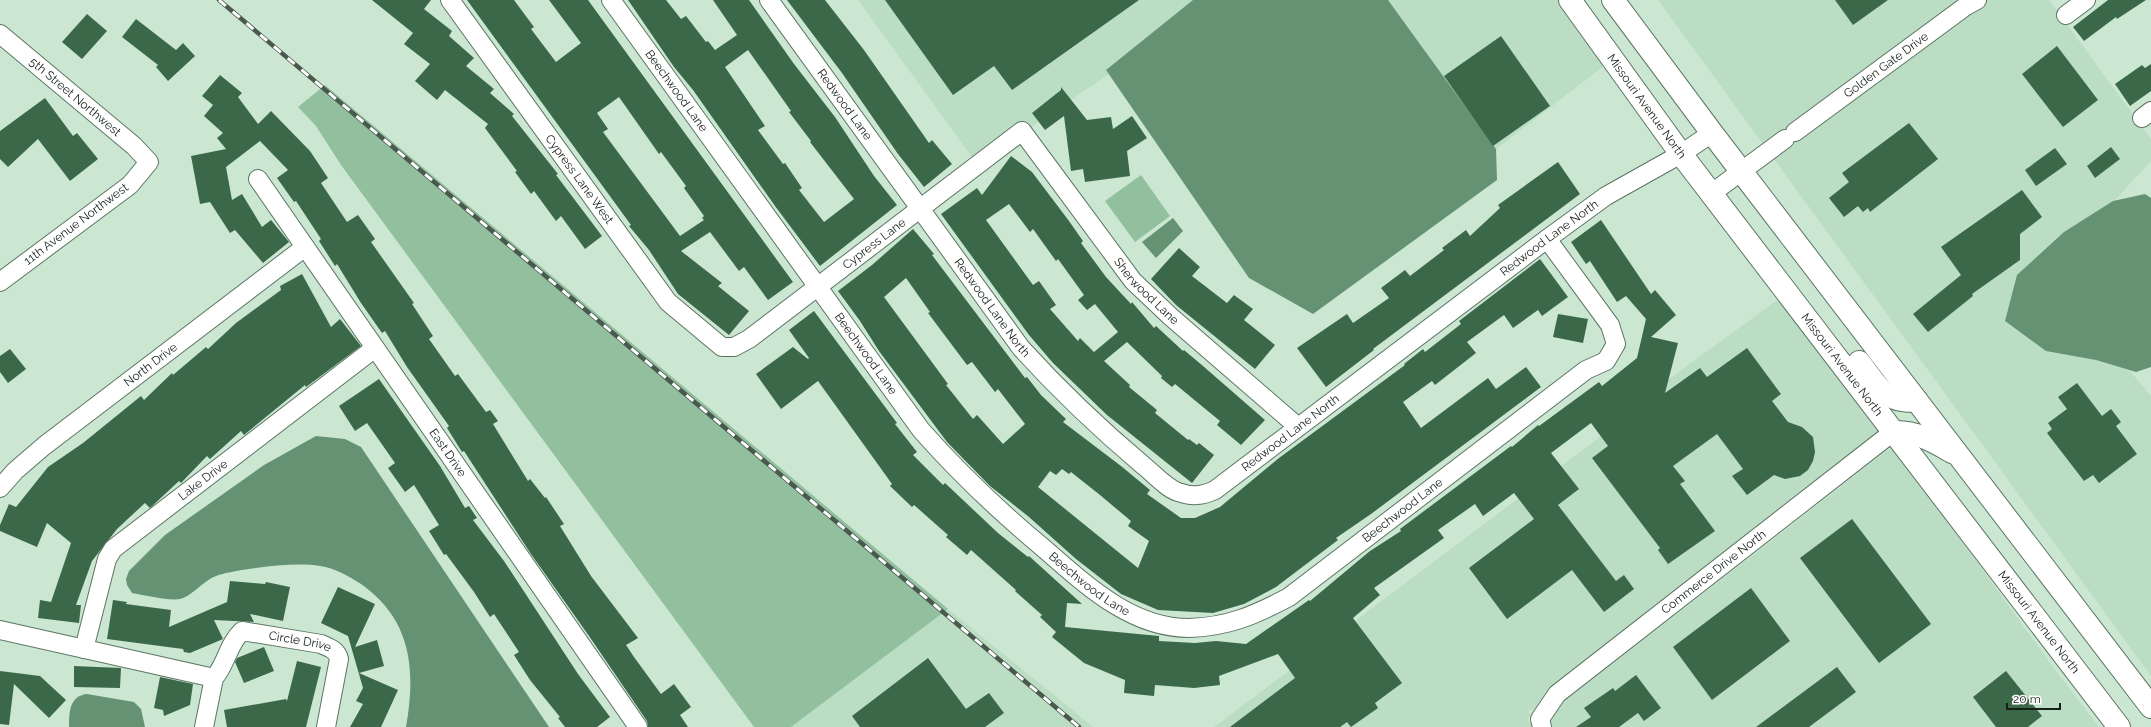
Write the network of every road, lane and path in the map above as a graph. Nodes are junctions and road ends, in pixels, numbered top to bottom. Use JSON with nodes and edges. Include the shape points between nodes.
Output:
{"nodes":[{"id":1,"x":450,"y":0,"type":"edge"},
{"id":2,"x":611,"y":0,"type":"edge"},
{"id":3,"x":769,"y":0,"type":"edge"},
{"id":4,"x":1570,"y":0,"type":"edge"},
{"id":5,"x":1613,"y":0,"type":"edge"},
{"id":6,"x":1977,"y":0,"type":"edge"},
{"id":7,"x":2086,"y":0,"type":"edge"},
{"id":8,"x":2066,"y":16,"type":"dead end"},
{"id":9,"x":0,"y":34,"type":"edge"},
{"id":10,"x":1022,"y":131,"type":"joint"},
{"id":11,"x":1712,"y":133,"type":"junction"},
{"id":12,"x":1681,"y":154,"type":"junction"},
{"id":13,"x":149,"y":162,"type":"joint"},
{"id":14,"x":1741,"y":171,"type":"junction"},
{"id":15,"x":258,"y":179,"type":"dead end"},
{"id":16,"x":1712,"y":193,"type":"junction"},
{"id":17,"x":920,"y":209,"type":"junction"},
{"id":18,"x":1546,"y":239,"type":"junction"},
{"id":19,"x":305,"y":247,"type":"junction"},
{"id":20,"x":0,"y":282,"type":"edge"},
{"id":21,"x":816,"y":287,"type":"junction"},
{"id":22,"x":1828,"y":345,"type":"junction"},
{"id":23,"x":722,"y":347,"type":"joint"},
{"id":24,"x":375,"y":348,"type":"junction"},
{"id":25,"x":1917,"y":401,"type":"junction"},
{"id":26,"x":1297,"y":426,"type":"junction"},
{"id":27,"x":1893,"y":432,"type":"junction"},
{"id":28,"x":1958,"y":455,"type":"junction"},
{"id":29,"x":0,"y":488,"type":"edge"},
{"id":30,"x":0,"y":630,"type":"edge"},
{"id":31,"x":84,"y":649,"type":"junction"},
{"id":32,"x":214,"y":678,"type":"junction"},
{"id":33,"x":2151,"y":707,"type":"edge"},
{"id":34,"x":1541,"y":723,"type":"edge"},
{"id":35,"x":204,"y":727,"type":"edge"},
{"id":36,"x":326,"y":727,"type":"edge"},
{"id":37,"x":638,"y":727,"type":"edge"},
{"id":38,"x":2119,"y":727,"type":"edge"}],
"edges":[{"from":1,"to":23,"type":"street","name":"Cypress Lane West","via":[[668,302]]},
{"from":2,"to":21,"type":"street","name":"Beechwood Lane"},
{"from":3,"to":17,"type":"street","name":"Redwood Lane"},
{"from":4,"to":12,"type":"main road","name":"Missouri Avenue North"},
{"from":5,"to":11,"type":"main road"},
{"from":6,"to":14,"type":"street","name":"Golden Gate Drive"},
{"from":7,"to":8,"type":"street"},
{"from":9,"to":13,"type":"street","name":"5th Street Northwest","via":[[134,146]]},
{"from":10,"to":17,"type":"street","name":"Cypress Lane"},
{"from":10,"to":26,"type":"street","name":"Sherwood Lane","via":[[1134,281],[1171,317]]},
{"from":11,"to":12,"type":"street","name":"Redwood Lane North"},
{"from":11,"to":14,"type":"main road"},
{"from":12,"to":16,"type":"main road","name":"Missouri Avenue North"},
{"from":12,"to":18,"type":"street","name":"Redwood Lane North","via":[[1606,196]]},
{"from":13,"to":20,"type":"street","name":"11th Avenue Northwest","via":[[130,185]]},
{"from":14,"to":16,"type":"street","name":"Golden Gate Drive"},
{"from":14,"to":25,"type":"main road"},
{"from":15,"to":19,"type":"street","name":"East Drive"},
{"from":16,"to":22,"type":"main road","name":"Missouri Avenue North"},
{"from":17,"to":21,"type":"street","name":"Cypress Lane"},
{"from":17,"to":26,"type":"street","name":"Redwood Lane North","via":[[1021,348],[1060,391],[1110,437],[1176,491],[1191,496],[1204,495],[1215,490]]},
{"from":18,"to":21,"type":"street","name":"Beechwood Lane","via":[[1610,325],[1616,344],[1606,361],[1586,370],[1289,597],[1256,614],[1224,625],[1188,628],[1156,623],[1128,612],[1094,592],[993,506],[921,430]]},
{"from":18,"to":26,"type":"street","name":"Redwood Lane North"},
{"from":19,"to":24,"type":"street","name":"East Drive"},
{"from":19,"to":29,"type":"street","name":"North Drive","via":[[44,446]]},
{"from":21,"to":23,"type":"street","name":"Cypress Lane","via":[[749,338],[734,347]]},
{"from":22,"to":25,"type":"main road","via":[[1857,360],[1890,398],[1900,402]]},
{"from":22,"to":27,"type":"main road","name":"Missouri Avenue North"},
{"from":24,"to":31,"type":"street","name":"Lake Drive","via":[[113,549],[107,559]]},
{"from":24,"to":37,"type":"street","name":"East Drive"},
{"from":25,"to":28,"type":"main road"},
{"from":27,"to":28,"type":"main road","via":[[1908,431],[1932,440]]},
{"from":27,"to":34,"type":"street","name":"Commerce Drive North","via":[[1556,694]]},
{"from":27,"to":38,"type":"main road","name":"Missouri Avenue North"},
{"from":28,"to":33,"type":"main road"},
{"from":30,"to":31,"type":"street"},
{"from":31,"to":32,"type":"street"},
{"from":32,"to":35,"type":"street","name":"Circle Drive"},
{"from":32,"to":36,"type":"street","name":"Circle Drive","via":[[236,637],[242,631],[321,644],[332,649],[338,654],[339,659]]}]}
